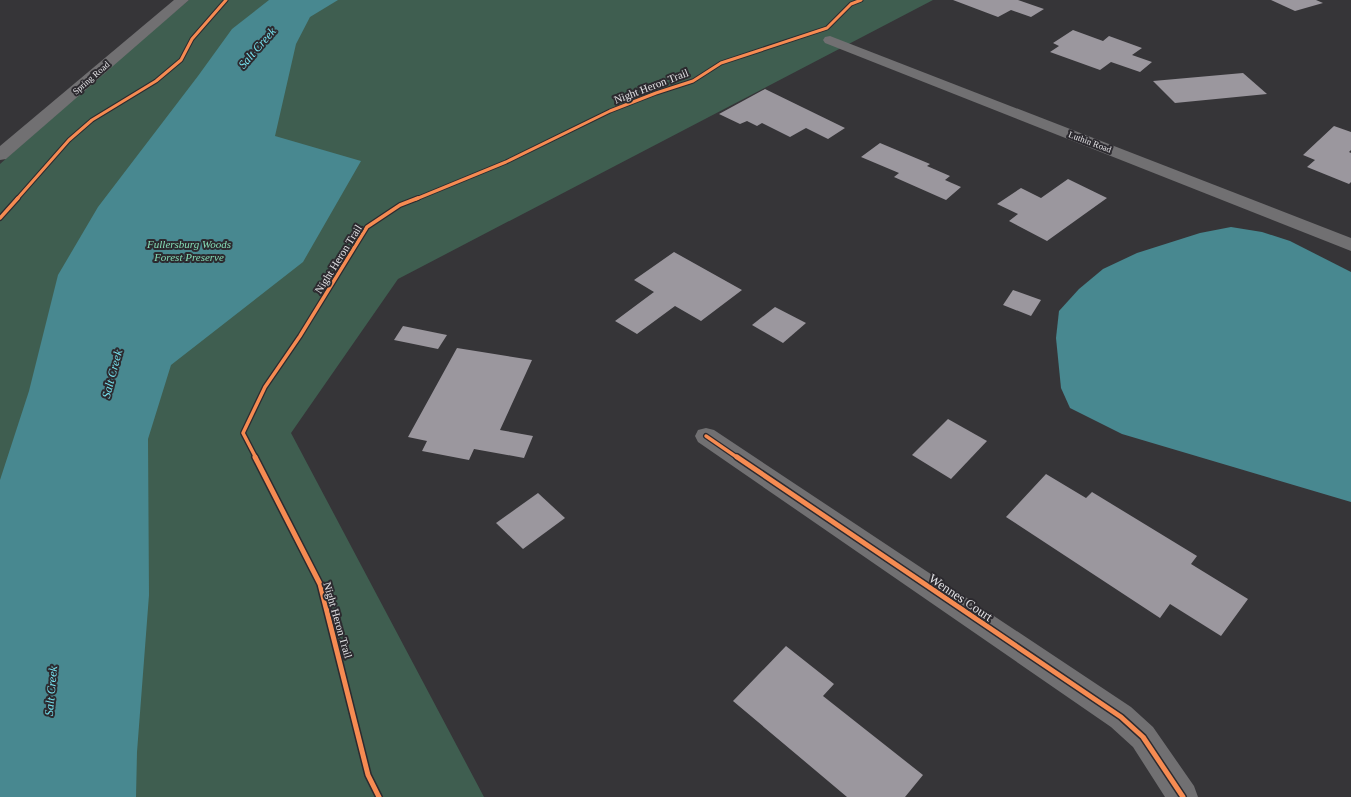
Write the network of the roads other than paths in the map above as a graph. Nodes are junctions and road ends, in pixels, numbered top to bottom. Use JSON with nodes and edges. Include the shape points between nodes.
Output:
{"nodes":[{"id":1,"x":182,"y":0,"type":"edge"},
{"id":2,"x":830,"y":40,"type":"dead end"},
{"id":3,"x":0,"y":155,"type":"edge"},
{"id":4,"x":1351,"y":244,"type":"edge"},
{"id":5,"x":706,"y":436,"type":"dead end"},
{"id":6,"x":1183,"y":797,"type":"edge"}],
"edges":[{"from":1,"to":3,"type":"street","name":"Spring Road"},
{"from":2,"to":4,"type":"street","name":"Luthin Road"},
{"from":5,"to":6,"type":"street","name":"Wennes Court","via":[[1121,718],[1142,737]]}]}
